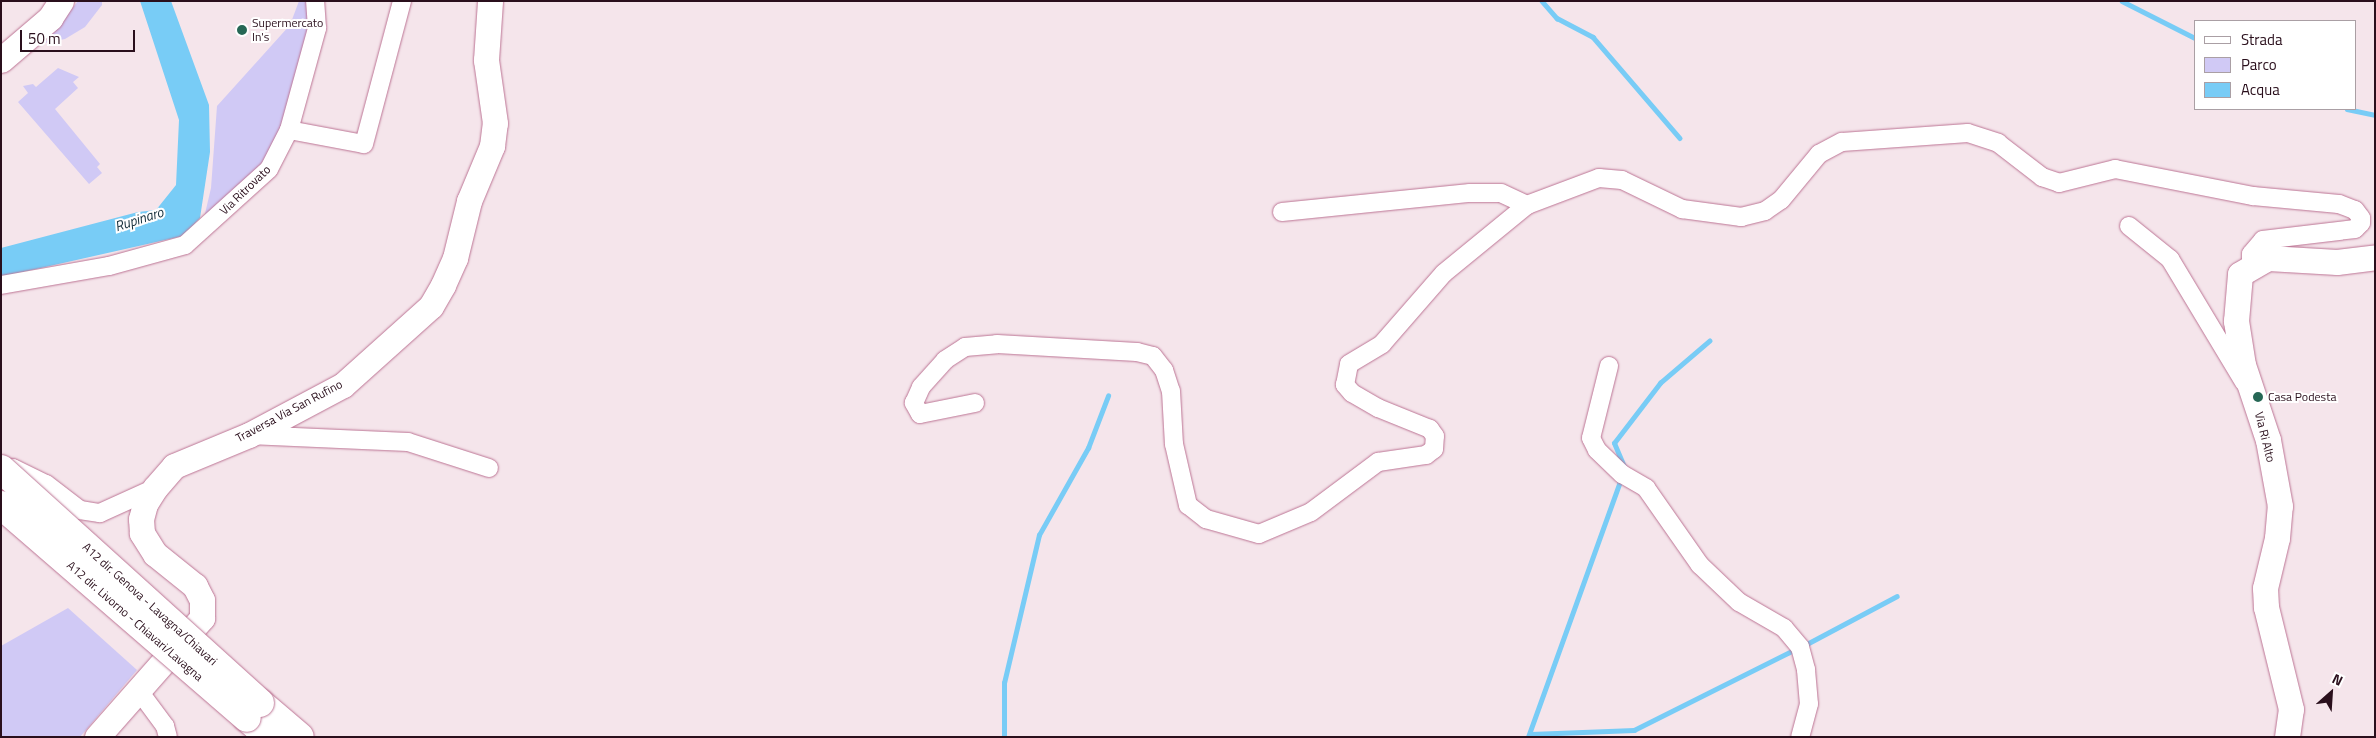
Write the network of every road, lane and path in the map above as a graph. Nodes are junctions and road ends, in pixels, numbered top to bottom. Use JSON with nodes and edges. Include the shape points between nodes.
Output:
{"nodes":[{"id":1,"x":61,"y":1,"type":"edge"},
{"id":2,"x":315,"y":1,"type":"edge"},
{"id":3,"x":402,"y":1,"type":"edge"},
{"id":4,"x":490,"y":1,"type":"edge"},
{"id":5,"x":1,"y":60,"type":"edge"},
{"id":6,"x":289,"y":130,"type":"junction"},
{"id":7,"x":1527,"y":205,"type":"junction"},
{"id":8,"x":1282,"y":212,"type":"dead end"},
{"id":9,"x":2130,"y":226,"type":"dead end"},
{"id":10,"x":2375,"y":257,"type":"edge"},
{"id":11,"x":2251,"y":266,"type":"junction"},
{"id":12,"x":1,"y":285,"type":"edge"},
{"id":13,"x":1609,"y":366,"type":"dead end"},
{"id":14,"x":2254,"y":396,"type":"junction"},
{"id":15,"x":975,"y":403,"type":"dead end"},
{"id":16,"x":249,"y":435,"type":"junction"},
{"id":17,"x":490,"y":468,"type":"dead end"},
{"id":18,"x":1,"y":469,"type":"edge"},
{"id":19,"x":1,"y":475,"type":"edge"},
{"id":20,"x":155,"y":488,"type":"junction"},
{"id":21,"x":1,"y":505,"type":"edge"},
{"id":22,"x":139,"y":691,"type":"junction"},
{"id":23,"x":253,"y":711,"type":"junction"},
{"id":24,"x":100,"y":736,"type":"edge"},
{"id":25,"x":168,"y":737,"type":"edge"},
{"id":26,"x":269,"y":737,"type":"edge"},
{"id":27,"x":300,"y":737,"type":"edge"},
{"id":28,"x":1800,"y":737,"type":"edge"},
{"id":29,"x":2287,"y":737,"type":"edge"}],
"edges":[{"from":1,"to":5,"type":"street","via":[[50,18]]},
{"from":2,"to":6,"type":"street","name":"Via Ritrovato","via":[[318,28]]},
{"from":3,"to":6,"type":"street","via":[[364,144]]},
{"from":4,"to":16,"type":"street","name":"Traversa Via San Rufino","via":[[486,60],[495,123],[492,146],[469,201],[455,258],[444,285],[431,306],[343,384]]},
{"from":6,"to":12,"type":"street","name":"Via Ritrovato","via":[[269,169],[185,246],[116,265]]},
{"from":7,"to":8,"type":"street","via":[[1501,193],[1470,193]]},
{"from":7,"to":11,"type":"street","via":[[1599,178],[1622,180],[1682,208],[1742,217],[1765,211],[1781,200],[1819,154],[1832,145],[1968,133],[1998,143],[2042,177],[2059,183],[2115,169],[2253,196],[2339,204],[2355,210],[2361,218],[2361,223],[2355,228],[2282,235],[2263,240],[2251,254]]},
{"from":7,"to":15,"type":"street","via":[[1444,272],[1382,344],[1349,364],[1345,385],[1352,393],[1430,430],[1435,436],[1434,449],[1426,455],[1378,462],[1311,512],[1259,534],[1206,519],[1188,505],[1174,444],[1171,391],[1164,370],[1153,356],[1137,352],[997,344],[965,347],[945,360],[921,387],[914,403],[920,414]]},
{"from":9,"to":14,"type":"street","via":[[2170,259]]},
{"from":10,"to":11,"type":"street","via":[[2337,262],[2268,258]]},
{"from":11,"to":14,"type":"street","name":"Via Ri Alto","via":[[2240,274],[2236,321],[2243,364]]},
{"from":13,"to":28,"type":"street","via":[[1591,438],[1597,450],[1622,474],[1646,488],[1700,565],[1739,602],[1784,628],[1800,647],[1809,704]]},
{"from":14,"to":29,"type":"street","name":"Via Ri Alto","via":[[2268,440],[2280,506],[2278,538],[2265,588],[2266,608],[2291,709]]},
{"from":16,"to":17,"type":"street","via":[[408,442]]},
{"from":16,"to":20,"type":"street","name":"Traversa Via San Rufino","via":[[174,466]]},
{"from":18,"to":23,"type":"highway","name":"A12 dir. Genova - Lavagna/Chiavari","bridge":true},
{"from":19,"to":20,"type":"street","via":[[13,468],[46,484],[80,510],[100,513]]},
{"from":20,"to":22,"type":"street","name":"Traversa Via San Rufino","via":[[145,504],[141,518],[142,533],[155,554],[195,586],[202,600],[202,618]]},
{"from":21,"to":23,"type":"highway","name":"A12 dir. Livorno - Chiavari/Lavagna","bridge":true},
{"from":22,"to":24,"type":"street"},
{"from":22,"to":25,"type":"street","via":[[166,726]]},
{"from":23,"to":26,"type":"highway","name":"A12 dir. Livorno - Chiavari/Lavagna"},
{"from":23,"to":27,"type":"highway","name":"A12 dir. Genova - Lavagna/Chiavari"}]}
